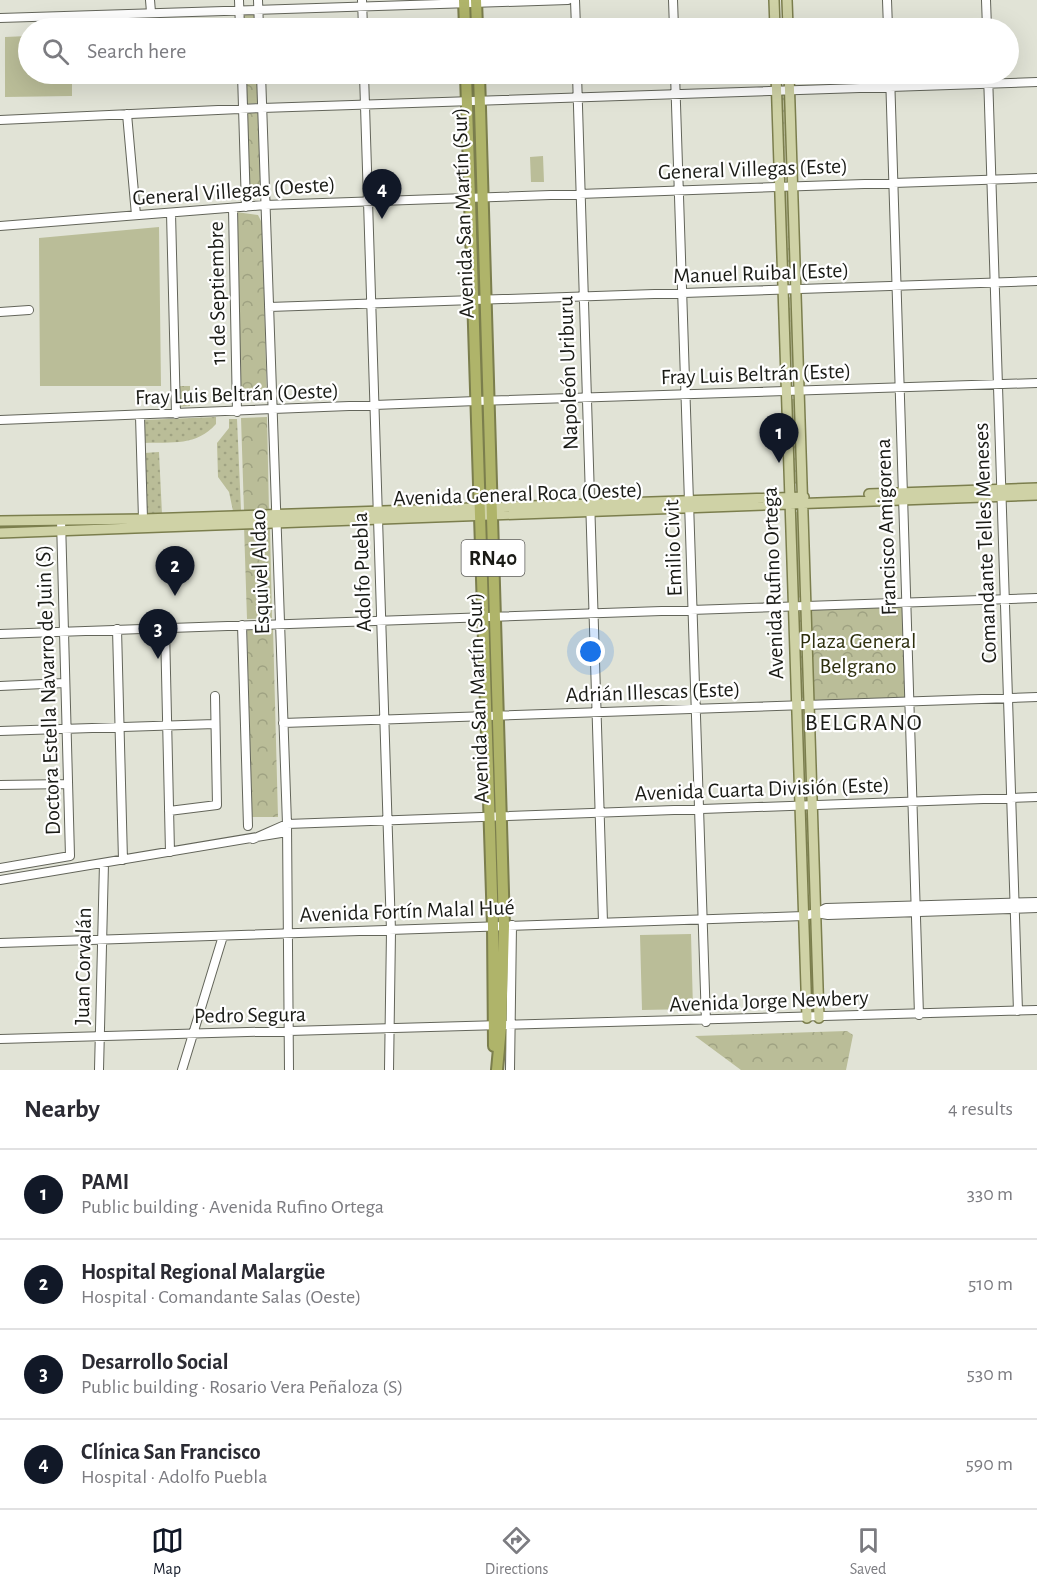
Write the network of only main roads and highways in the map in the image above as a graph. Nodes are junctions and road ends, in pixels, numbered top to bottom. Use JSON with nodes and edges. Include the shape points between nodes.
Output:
{"nodes":[{"id":1,"x":774,"y":0,"type":"edge"},
{"id":2,"x":787,"y":0,"type":"edge"},
{"id":3,"x":464,"y":2,"type":"edge"},
{"id":4,"x":476,"y":2,"type":"edge"},
{"id":5,"x":465,"y":18,"type":"edge"},
{"id":6,"x":477,"y":18,"type":"edge"},
{"id":7,"x":775,"y":18,"type":"edge"},
{"id":8,"x":788,"y":18,"type":"edge"},
{"id":9,"x":466,"y":84,"type":"edge"},
{"id":10,"x":479,"y":84,"type":"edge"},
{"id":11,"x":777,"y":84,"type":"edge"},
{"id":12,"x":790,"y":84,"type":"edge"},
{"id":13,"x":1037,"y":488,"type":"edge"},
{"id":14,"x":1002,"y":493,"type":"junction"},
{"id":15,"x":1037,"y":495,"type":"edge"},
{"id":16,"x":790,"y":500,"type":"junction"},
{"id":17,"x":804,"y":500,"type":"junction"},
{"id":18,"x":492,"y":511,"type":"junction"},
{"id":19,"x":479,"y":512,"type":"junction"},
{"id":20,"x":276,"y":519,"type":"junction"},
{"id":21,"x":0,"y":521,"type":"edge"},
{"id":22,"x":0,"y":533,"type":"edge"},
{"id":23,"x":503,"y":926,"type":"junction"},
{"id":24,"x":807,"y":1018,"type":"road end"},
{"id":25,"x":819,"y":1018,"type":"road end"},
{"id":26,"x":496,"y":1070,"type":"edge"}],
"edges":[{"from":1,"to":7,"type":"main road"},
{"from":2,"to":8,"type":"main road"},
{"from":3,"to":5,"type":"highway"},
{"from":4,"to":6,"type":"highway"},
{"from":9,"to":19,"type":"highway","name":"Avenida San Martín (Sur)","number":"RN40"},
{"from":10,"to":18,"type":"highway","name":"Avenida San Martín (Sur)","number":"RN40"},
{"from":11,"to":16,"type":"main road","name":"Avenida Rufino Ortega"},
{"from":12,"to":17,"type":"main road","name":"Avenida Rufino Ortega"},
{"from":13,"to":14,"type":"main road"},
{"from":14,"to":15,"type":"main road"},
{"from":14,"to":17,"type":"main road","name":"Avenida General Roca (Oeste)"},
{"from":16,"to":17,"type":"main road","name":"Avenida General Roca (Oeste)"},
{"from":16,"to":18,"type":"main road","name":"Avenida General Roca (Oeste)"},
{"from":16,"to":24,"type":"main road","name":"Avenida Rufino Ortega"},
{"from":17,"to":25,"type":"main road","name":"Avenida Rufino Ortega"},
{"from":18,"to":19,"type":"main road","name":"Avenida General Roca (Oeste)"},
{"from":18,"to":23,"type":"highway","name":"Avenida San Martín (Sur)","number":"RN40"},
{"from":19,"to":20,"type":"main road","name":"Avenida General Roca (Oeste)"},
{"from":19,"to":23,"type":"highway","name":"Avenida San Martín (Sur)","number":"RN40","via":[[488,817]]},
{"from":20,"to":21,"type":"main road","name":"Avenida General Roca (Oeste)"},
{"from":20,"to":22,"type":"main road","name":"Avenida General Roca (Oeste)"},
{"from":23,"to":26,"type":"highway","name":"Avenida San Martín (Sur)","number":"RN40","via":[[502,1027]]}]}
